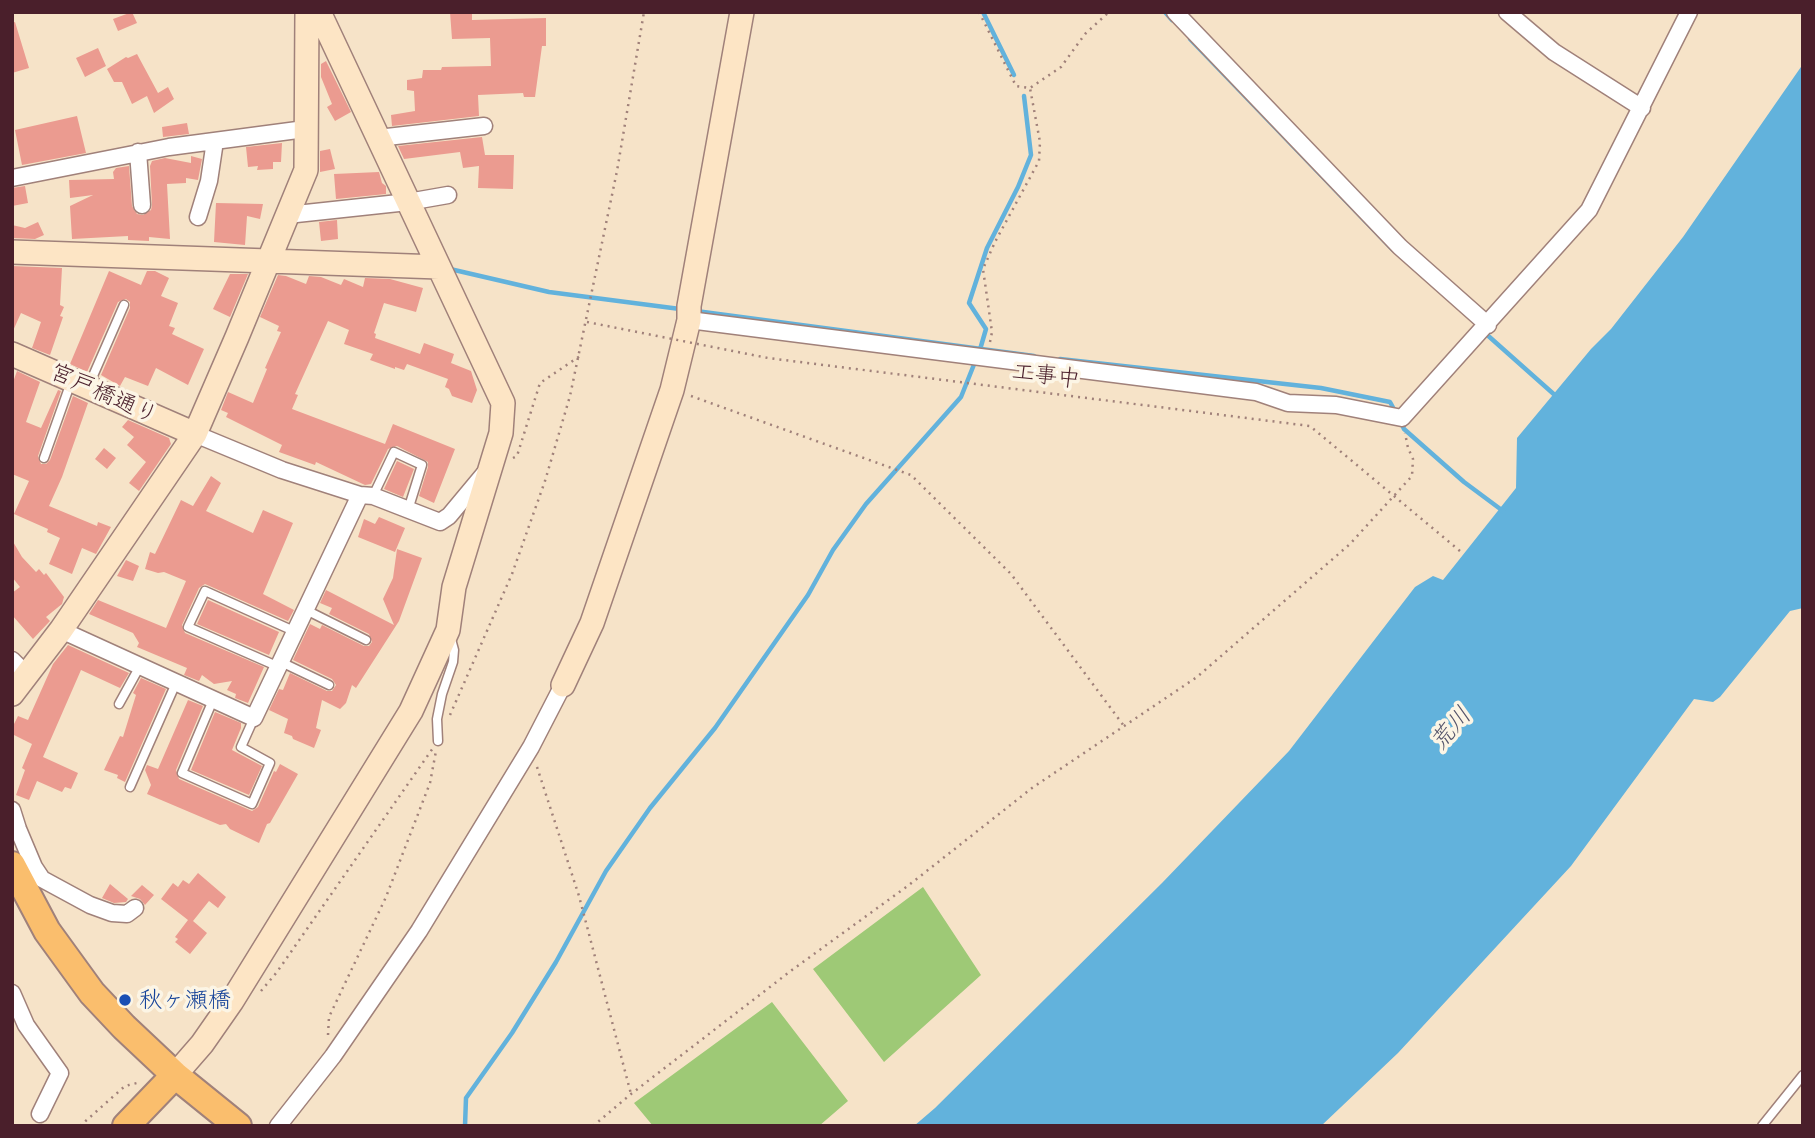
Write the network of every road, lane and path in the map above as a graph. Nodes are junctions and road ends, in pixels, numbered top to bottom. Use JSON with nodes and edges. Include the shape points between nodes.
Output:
{"nodes":[{"id":1,"x":307,"y":12,"type":"edge"},
{"id":2,"x":318,"y":12,"type":"edge"},
{"id":3,"x":644,"y":12,"type":"edge"},
{"id":4,"x":742,"y":12,"type":"edge"},
{"id":5,"x":979,"y":12,"type":"edge"},
{"id":6,"x":1109,"y":12,"type":"edge"},
{"id":7,"x":1175,"y":12,"type":"edge"},
{"id":8,"x":1507,"y":12,"type":"edge"},
{"id":9,"x":1689,"y":12,"type":"edge"},
{"id":10,"x":1030,"y":88,"type":"junction"},
{"id":11,"x":1642,"y":108,"type":"junction"},
{"id":12,"x":484,"y":126,"type":"dead end"},
{"id":13,"x":305,"y":129,"type":"junction"},
{"id":14,"x":379,"y":138,"type":"junction"},
{"id":15,"x":215,"y":141,"type":"junction"},
{"id":16,"x":138,"y":152,"type":"junction"},
{"id":17,"x":12,"y":178,"type":"edge"},
{"id":18,"x":447,"y":195,"type":"dead end"},
{"id":19,"x":408,"y":202,"type":"junction"},
{"id":20,"x":142,"y":205,"type":"dead end"},
{"id":21,"x":287,"y":215,"type":"junction"},
{"id":22,"x":198,"y":217,"type":"dead end"},
{"id":23,"x":12,"y":252,"type":"edge"},
{"id":24,"x":271,"y":254,"type":"junction"},
{"id":25,"x":439,"y":267,"type":"junction"},
{"id":26,"x":124,"y":305,"type":"dead end"},
{"id":27,"x":689,"y":315,"type":"junction"},
{"id":28,"x":587,"y":322,"type":"junction"},
{"id":29,"x":1484,"y":329,"type":"junction"},
{"id":30,"x":990,"y":340,"type":"dead end"},
{"id":31,"x":12,"y":354,"type":"edge"},
{"id":32,"x":580,"y":356,"type":"junction"},
{"id":33,"x":80,"y":384,"type":"junction"},
{"id":34,"x":672,"y":390,"type":"junction"},
{"id":35,"x":195,"y":434,"type":"junction"},
{"id":36,"x":1406,"y":443,"type":"dead end"},
{"id":37,"x":44,"y":458,"type":"dead end"},
{"id":38,"x":489,"y":469,"type":"junction"},
{"id":39,"x":366,"y":496,"type":"junction"},
{"id":40,"x":408,"y":510,"type":"junction"},
{"id":41,"x":1460,"y":551,"type":"dead end"},
{"id":42,"x":306,"y":610,"type":"junction"},
{"id":43,"x":448,"y":630,"type":"junction"},
{"id":44,"x":61,"y":631,"type":"junction"},
{"id":45,"x":296,"y":632,"type":"junction"},
{"id":46,"x":366,"y":640,"type":"dead end"},
{"id":47,"x":280,"y":665,"type":"junction"},
{"id":48,"x":139,"y":666,"type":"junction"},
{"id":49,"x":20,"y":667,"type":"edge"},
{"id":50,"x":176,"y":683,"type":"junction"},
{"id":51,"x":329,"y":685,"type":"dead end"},
{"id":52,"x":563,"y":685,"type":"joint"},
{"id":53,"x":12,"y":694,"type":"edge"},
{"id":54,"x":213,"y":700,"type":"junction"},
{"id":55,"x":119,"y":704,"type":"dead end"},
{"id":56,"x":254,"y":718,"type":"junction"},
{"id":57,"x":1124,"y":726,"type":"junction"},
{"id":58,"x":438,"y":741,"type":"junction"},
{"id":59,"x":531,"y":747,"type":"junction"},
{"id":60,"x":130,"y":787,"type":"dead end"},
{"id":61,"x":12,"y":810,"type":"edge"},
{"id":62,"x":12,"y":865,"type":"edge"},
{"id":63,"x":135,"y":908,"type":"dead end"},
{"id":64,"x":277,"y":972,"type":"dead end"},
{"id":65,"x":12,"y":993,"type":"edge"},
{"id":66,"x":332,"y":1056,"type":"junction"},
{"id":67,"x":175,"y":1075,"type":"junction"},
{"id":68,"x":1803,"y":1075,"type":"edge"},
{"id":69,"x":137,"y":1083,"type":"dead end"},
{"id":70,"x":631,"y":1094,"type":"junction"},
{"id":71,"x":40,"y":1114,"type":"dead end"},
{"id":72,"x":80,"y":1126,"type":"edge"},
{"id":73,"x":126,"y":1126,"type":"edge"},
{"id":74,"x":238,"y":1126,"type":"edge"},
{"id":75,"x":278,"y":1126,"type":"edge"},
{"id":76,"x":593,"y":1126,"type":"edge"},
{"id":77,"x":1762,"y":1126,"type":"edge"}],
"edges":[{"from":1,"to":13,"type":"street"},
{"from":2,"to":14,"type":"street"},
{"from":3,"to":28,"type":"path"},
{"from":4,"to":27,"type":"street"},
{"from":5,"to":10,"type":"path","via":[[1016,86]]},
{"from":6,"to":10,"type":"path","via":[[1061,67]]},
{"from":7,"to":29,"type":"street"},
{"from":8,"to":11,"type":"street","via":[[1554,52]]},
{"from":9,"to":11,"type":"street"},
{"from":10,"to":30,"type":"path","via":[[1039,161],[983,269]]},
{"from":11,"to":29,"type":"street","via":[[1589,210]]},
{"from":12,"to":14,"type":"street"},
{"from":13,"to":15,"type":"street"},
{"from":13,"to":21,"type":"street","via":[[306,170]]},
{"from":14,"to":19,"type":"street"},
{"from":15,"to":16,"type":"street"},
{"from":15,"to":22,"type":"street"},
{"from":16,"to":17,"type":"street"},
{"from":16,"to":20,"type":"street"},
{"from":18,"to":19,"type":"street"},
{"from":19,"to":21,"type":"street"},
{"from":19,"to":25,"type":"street"},
{"from":21,"to":24,"type":"street"},
{"from":23,"to":24,"type":"street"},
{"from":24,"to":25,"type":"street"},
{"from":24,"to":35,"type":"street"},
{"from":25,"to":38,"type":"street","via":[[503,403],[501,433]]},
{"from":26,"to":33,"type":"lane"},
{"from":27,"to":29,"type":"street","via":[[986,359],[1256,392],[1288,403],[1336,405],[1395,417]]},
{"from":27,"to":34,"type":"street"},
{"from":28,"to":32,"type":"path"},
{"from":28,"to":41,"type":"path","name":"工事中","bridge":true,"via":[[768,358],[1310,426]]},
{"from":31,"to":33,"type":"street","name":"宮戸橋通り"},
{"from":32,"to":38,"type":"path","via":[[540,383],[517,456]]},
{"from":32,"to":58,"type":"path","via":[[520,550]]},
{"from":33,"to":35,"type":"street","name":"宮戸橋通り"},
{"from":33,"to":37,"type":"lane"},
{"from":34,"to":52,"type":"street","via":[[592,623]]},
{"from":34,"to":57,"type":"path","via":[[911,475],[1011,574]]},
{"from":35,"to":39,"type":"street","via":[[282,470]]},
{"from":35,"to":44,"type":"street"},
{"from":36,"to":57,"type":"path","via":[[1413,459],[1412,476],[1350,544],[1197,677]]},
{"from":38,"to":40,"type":"street","via":[[440,522]]},
{"from":38,"to":43,"type":"street","via":[[454,587]]},
{"from":39,"to":40,"type":"street"},
{"from":39,"to":40,"type":"lane","via":[[394,452],[422,465]]},
{"from":39,"to":42,"type":"street"},
{"from":42,"to":45,"type":"street"},
{"from":42,"to":46,"type":"lane"},
{"from":43,"to":58,"type":"lane","via":[[453,662],[437,719]]},
{"from":43,"to":67,"type":"street","via":[[411,711],[367,786],[217,1024]]},
{"from":44,"to":48,"type":"street"},
{"from":44,"to":49,"type":"street"},
{"from":45,"to":47,"type":"street"},
{"from":45,"to":47,"type":"lane","via":[[205,591],[188,626]]},
{"from":47,"to":51,"type":"lane"},
{"from":47,"to":56,"type":"street"},
{"from":48,"to":50,"type":"street"},
{"from":48,"to":55,"type":"lane"},
{"from":49,"to":53,"type":"street"},
{"from":50,"to":54,"type":"street"},
{"from":50,"to":60,"type":"lane"},
{"from":52,"to":59,"type":"street"},
{"from":54,"to":56,"type":"street"},
{"from":54,"to":56,"type":"lane","via":[[182,773],[252,804],[270,763],[241,747]]},
{"from":57,"to":70,"type":"path","via":[[1032,788]]},
{"from":58,"to":64,"type":"path"},
{"from":58,"to":66,"type":"path","via":[[430,783],[386,897],[329,1017]]},
{"from":59,"to":66,"type":"street","via":[[419,931]]},
{"from":59,"to":70,"type":"path","via":[[587,924]]},
{"from":61,"to":63,"type":"street","via":[[42,879],[111,913],[127,914]]},
{"from":62,"to":67,"type":"main road","via":[[47,931],[92,993]]},
{"from":65,"to":71,"type":"street","via":[[26,1025],[60,1073]]},
{"from":66,"to":75,"type":"street"},
{"from":67,"to":73,"type":"main road"},
{"from":67,"to":74,"type":"main road"},
{"from":68,"to":77,"type":"lane"},
{"from":69,"to":72,"type":"path","via":[[125,1086]]},
{"from":70,"to":76,"type":"path"}]}
